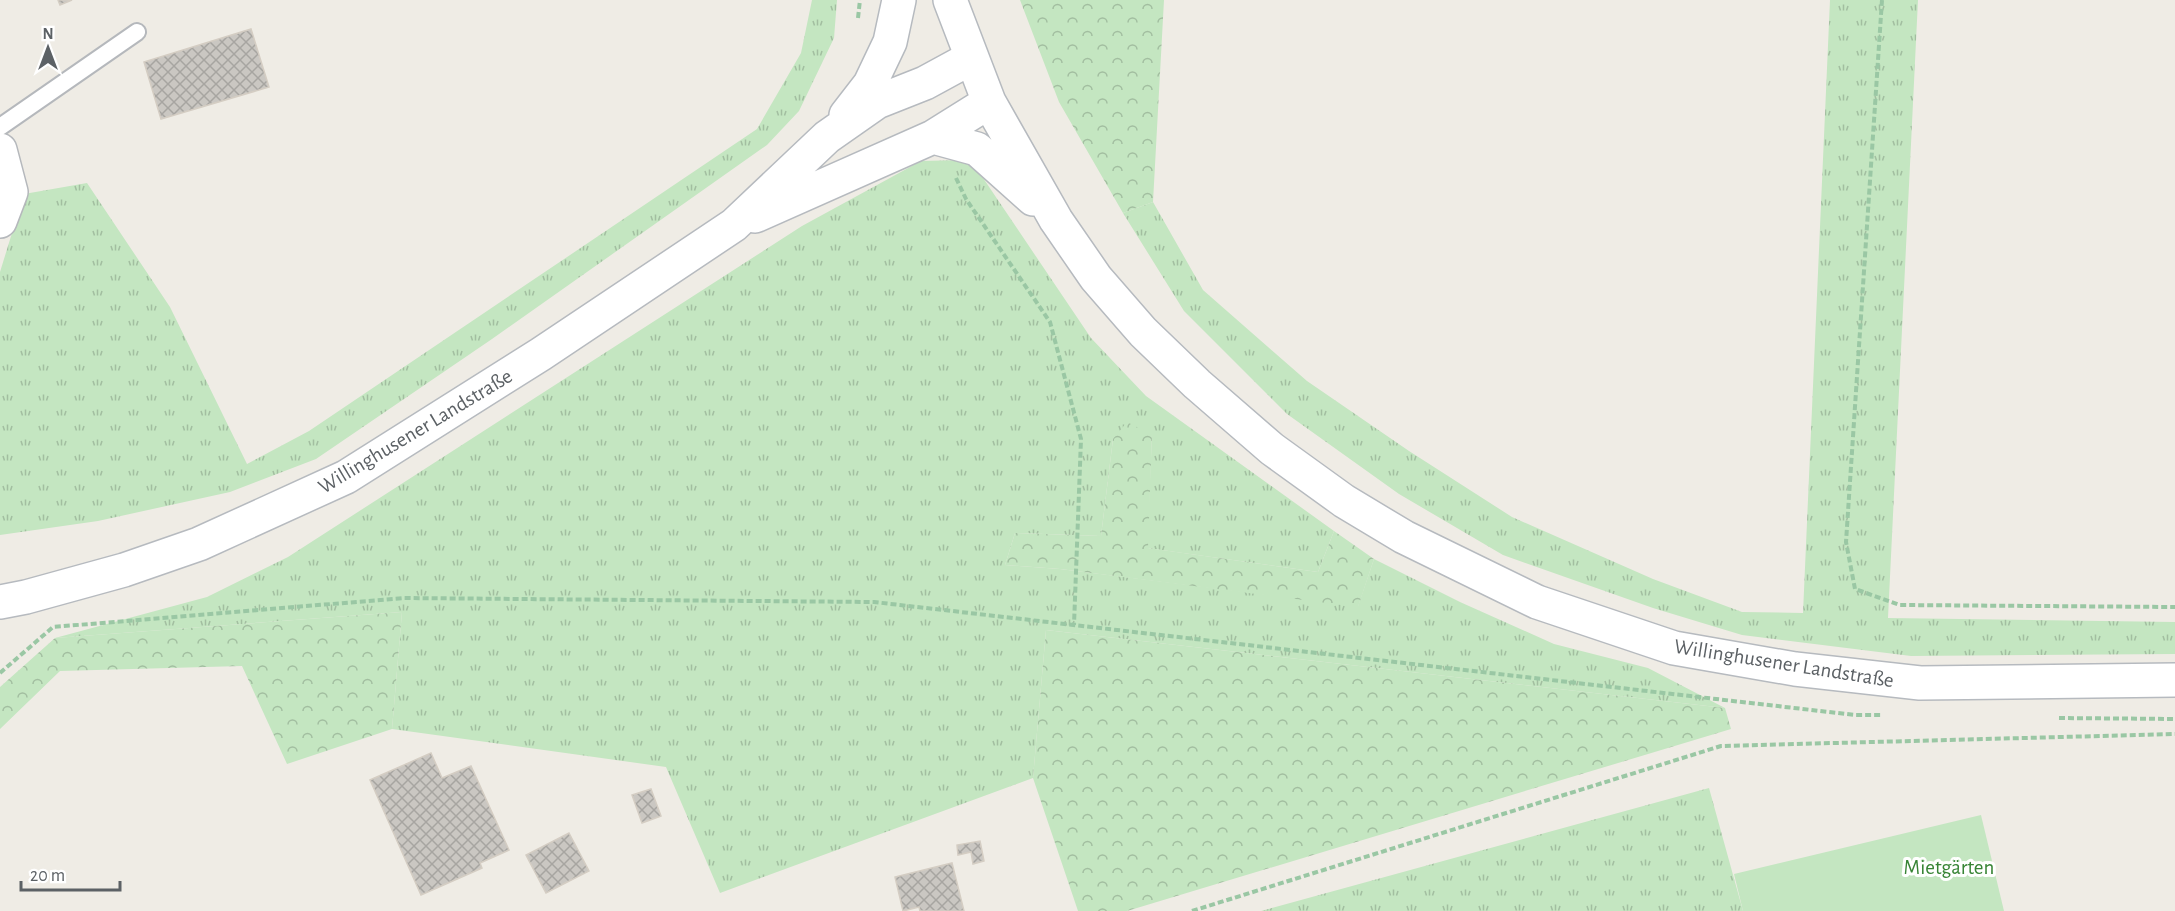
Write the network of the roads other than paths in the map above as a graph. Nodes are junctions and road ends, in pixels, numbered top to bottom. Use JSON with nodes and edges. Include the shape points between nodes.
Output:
{"nodes":[{"id":1,"x":899,"y":0,"type":"edge"},
{"id":2,"x":950,"y":0,"type":"edge"},
{"id":3,"x":137,"y":32,"type":"dead end"},
{"id":4,"x":980,"y":79,"type":"junction"},
{"id":5,"x":0,"y":127,"type":"edge"},
{"id":6,"x":827,"y":136,"type":"junction"},
{"id":7,"x":933,"y":137,"type":"junction"},
{"id":8,"x":0,"y":150,"type":"edge"},
{"id":9,"x":0,"y":220,"type":"edge"},
{"id":10,"x":1056,"y":220,"type":"junction"},
{"id":11,"x":734,"y":225,"type":"junction"},
{"id":12,"x":0,"y":602,"type":"edge"},
{"id":13,"x":2175,"y":680,"type":"edge"}],
"edges":[{"from":1,"to":6,"type":"main road","via":[[890,42],[870,84]]},
{"from":2,"to":4,"type":"main road"},
{"from":3,"to":5,"type":"lane"},
{"from":4,"to":6,"type":"main road","name":"Willinghusener Landstraße","via":[[925,82],[877,102]]},
{"from":4,"to":7,"type":"main road","name":"Willinghusener Landstraße"},
{"from":4,"to":10,"type":"main road","name":"Willinghusener Landstraße"},
{"from":6,"to":11,"type":"main road","name":"Willinghusener Landstraße"},
{"from":7,"to":10,"type":"main road","via":[[977,149]]},
{"from":7,"to":11,"type":"main road","name":"Willinghusener Landstraße"},
{"from":8,"to":9,"type":"main road","via":[[11,192]]},
{"from":10,"to":13,"type":"main road","name":"Willinghusener Landstraße","via":[[1096,278],[1143,332],[1272,449],[1344,501],[1404,537],[1537,602],[1674,648],[1795,669],[1920,683]]},
{"from":11,"to":12,"type":"main road","name":"Willinghusener Landstraße","via":[[541,354],[346,477],[199,544],[124,570]]}]}
